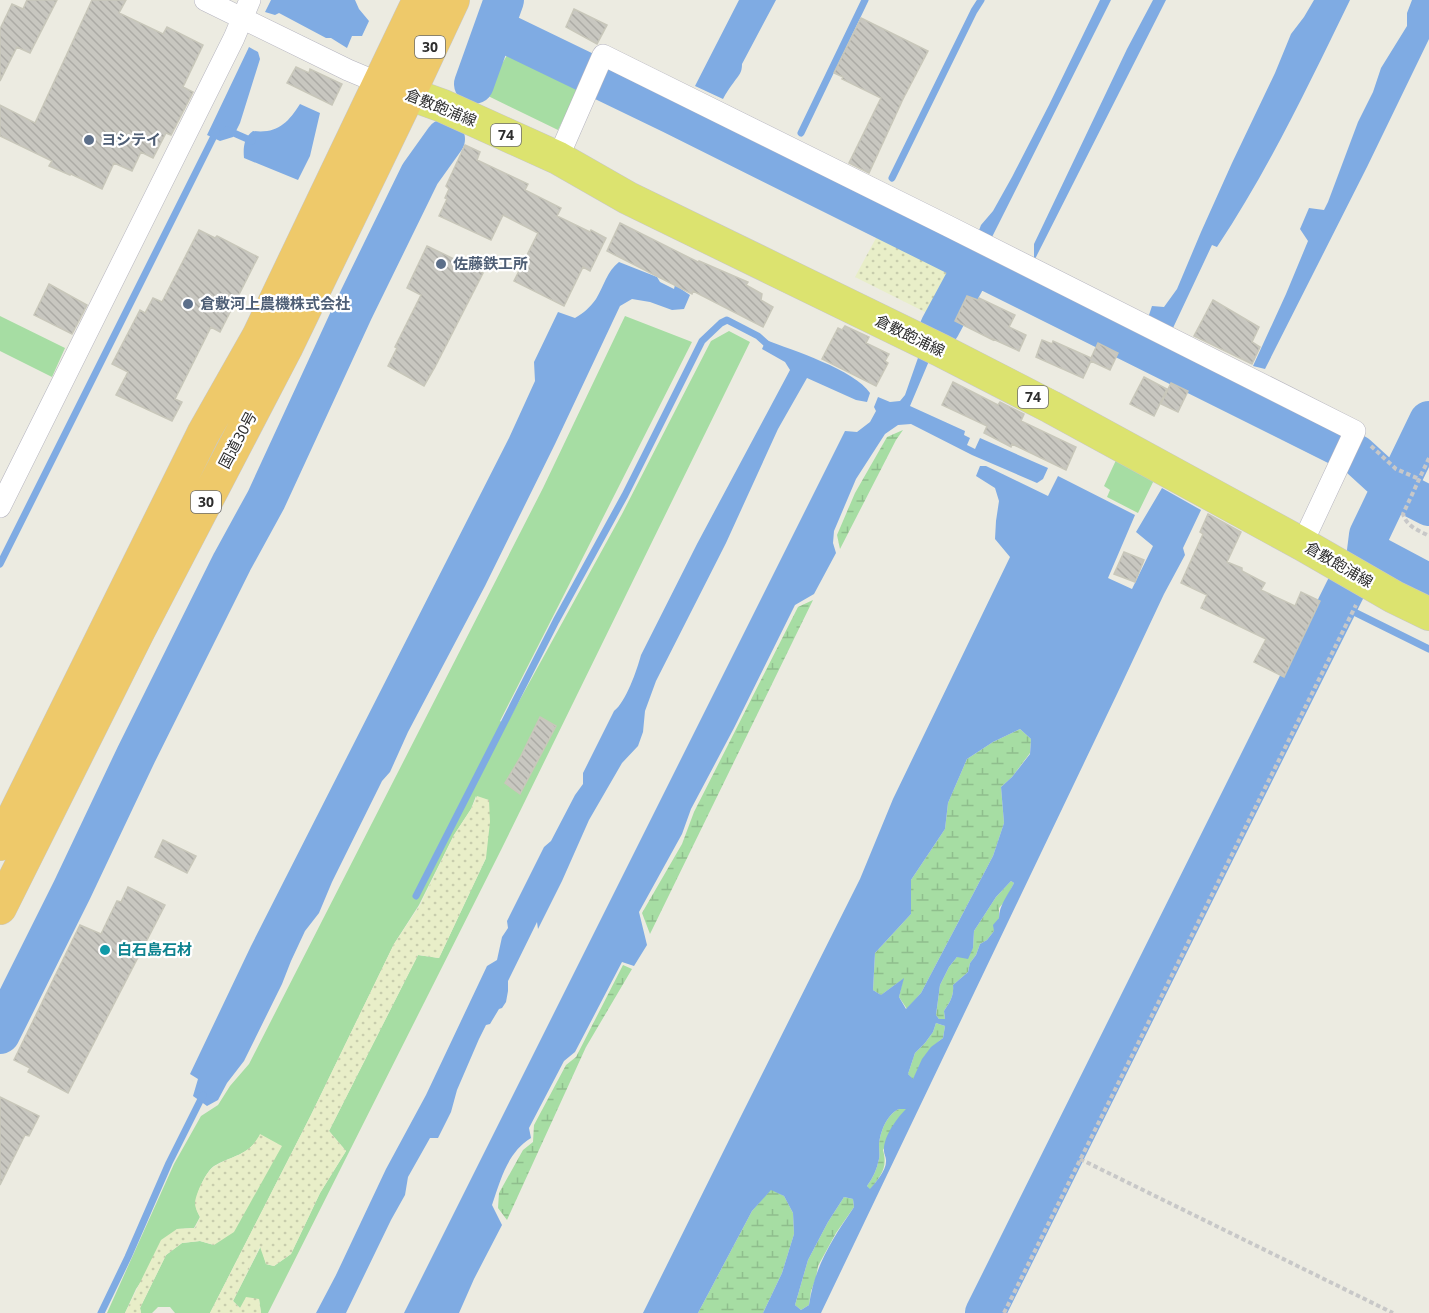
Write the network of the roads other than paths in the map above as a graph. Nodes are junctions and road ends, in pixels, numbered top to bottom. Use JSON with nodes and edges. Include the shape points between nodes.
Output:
{"nodes":[{"id":1,"x":206,"y":0,"type":"edge"},
{"id":2,"x":419,"y":0,"type":"edge"},
{"id":3,"x":453,"y":0,"type":"edge"},
{"id":4,"x":246,"y":9,"type":"edge"},
{"id":5,"x":394,"y":89,"type":"junction"},
{"id":6,"x":558,"y":158,"type":"junction"},
{"id":7,"x":0,"y":507,"type":"edge"},
{"id":8,"x":1302,"y":544,"type":"junction"},
{"id":9,"x":1429,"y":614,"type":"edge"},
{"id":10,"x":0,"y":844,"type":"edge"},
{"id":11,"x":0,"y":908,"type":"edge"}],
"edges":[{"from":1,"to":4,"type":"street"},
{"from":2,"to":5,"type":"highway","name":"国道30号","number":"30"},
{"from":3,"to":5,"type":"highway","name":"国道30号","number":"30"},
{"from":4,"to":5,"type":"street"},
{"from":4,"to":7,"type":"street"},
{"from":5,"to":6,"type":"main road","name":"倉敷飽浦線","number":"74","via":[[443,106]]},
{"from":5,"to":10,"type":"highway","name":"国道30号","number":"30","via":[[203,434]]},
{"from":5,"to":11,"type":"highway","name":"国道30号","number":"30","via":[[286,348]]},
{"from":6,"to":8,"type":"main road","name":"倉敷飽浦線","number":"74","via":[[628,198],[1051,407]]},
{"from":6,"to":8,"type":"street","via":[[603,55],[938,221],[1349,444]]},
{"from":8,"to":9,"type":"main road","name":"倉敷飽浦線","number":"74"}]}
